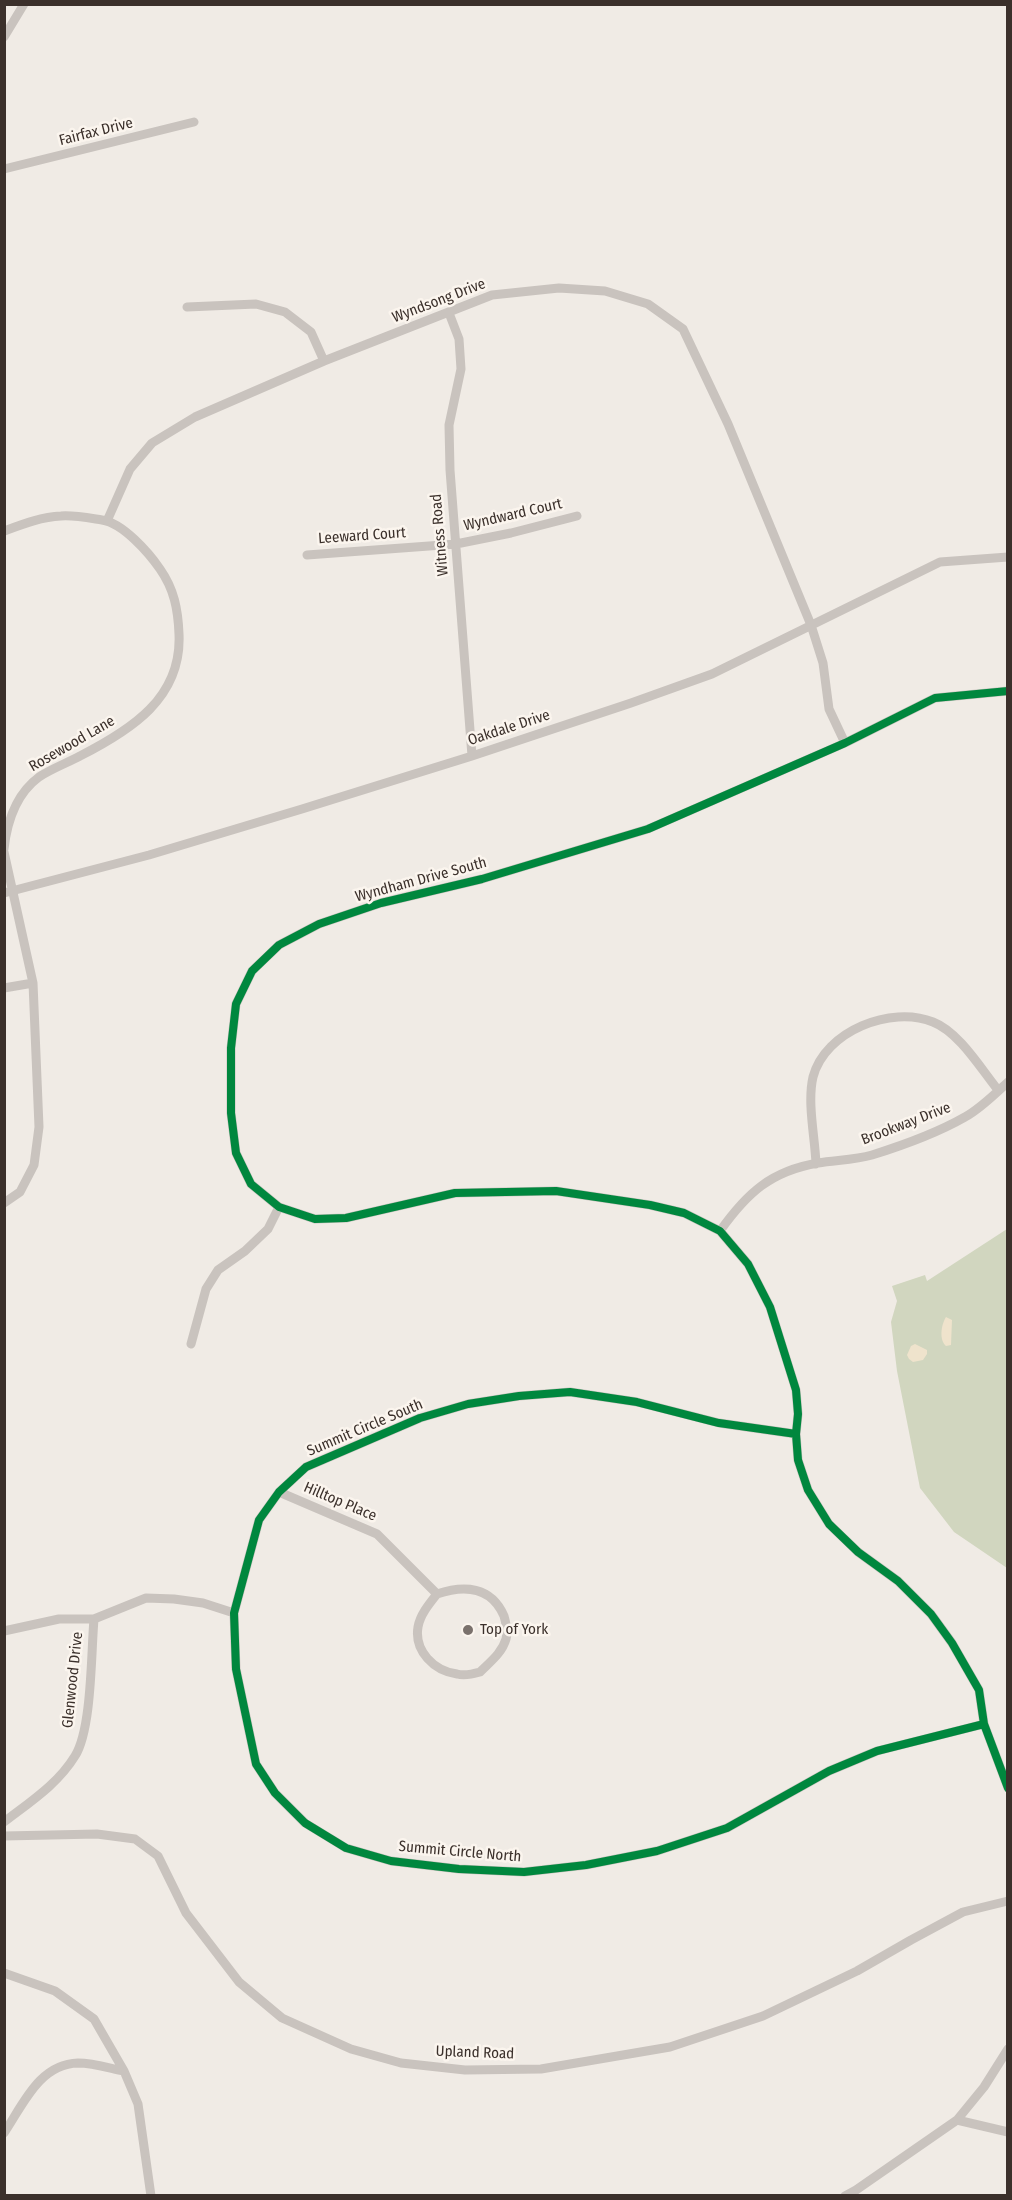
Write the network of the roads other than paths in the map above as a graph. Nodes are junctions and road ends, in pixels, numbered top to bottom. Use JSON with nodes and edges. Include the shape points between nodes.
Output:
{"nodes":[{"id":1,"x":24,"y":4,"type":"edge"},
{"id":2,"x":4,"y":37,"type":"edge"},
{"id":3,"x":194,"y":122,"type":"dead end"},
{"id":4,"x":4,"y":169,"type":"edge"},
{"id":5,"x":187,"y":307,"type":"dead end"},
{"id":6,"x":449,"y":313,"type":"junction"},
{"id":7,"x":324,"y":361,"type":"junction"},
{"id":8,"x":577,"y":516,"type":"dead end"},
{"id":9,"x":107,"y":521,"type":"junction"},
{"id":10,"x":5,"y":529,"type":"edge"},
{"id":11,"x":456,"y":544,"type":"junction"},
{"id":12,"x":307,"y":555,"type":"dead end"},
{"id":13,"x":1008,"y":557,"type":"edge"},
{"id":14,"x":811,"y":625,"type":"junction"},
{"id":15,"x":1008,"y":691,"type":"edge"},
{"id":16,"x":845,"y":743,"type":"junction"},
{"id":17,"x":472,"y":756,"type":"junction"},
{"id":18,"x":4,"y":851,"type":"edge"},
{"id":19,"x":9,"y":892,"type":"edge"},
{"id":20,"x":33,"y":983,"type":"junction"},
{"id":21,"x":4,"y":988,"type":"edge"},
{"id":22,"x":1008,"y":1082,"type":"edge"},
{"id":23,"x":998,"y":1090,"type":"junction"},
{"id":24,"x":816,"y":1164,"type":"junction"},
{"id":25,"x":4,"y":1203,"type":"edge"},
{"id":26,"x":279,"y":1207,"type":"junction"},
{"id":27,"x":720,"y":1231,"type":"junction"},
{"id":28,"x":191,"y":1344,"type":"dead end"},
{"id":29,"x":796,"y":1434,"type":"junction"},
{"id":30,"x":279,"y":1492,"type":"junction"},
{"id":31,"x":437,"y":1594,"type":"junction"},
{"id":32,"x":234,"y":1613,"type":"junction"},
{"id":33,"x":94,"y":1619,"type":"junction"},
{"id":34,"x":4,"y":1631,"type":"edge"},
{"id":35,"x":236,"y":1669,"type":"joint"},
{"id":36,"x":984,"y":1724,"type":"junction"},
{"id":37,"x":1008,"y":1788,"type":"edge"},
{"id":38,"x":4,"y":1822,"type":"edge"},
{"id":39,"x":4,"y":1836,"type":"edge"},
{"id":40,"x":1008,"y":1901,"type":"edge"},
{"id":41,"x":4,"y":1973,"type":"edge"},
{"id":42,"x":1008,"y":2049,"type":"edge"},
{"id":43,"x":124,"y":2071,"type":"junction"},
{"id":44,"x":957,"y":2120,"type":"junction"},
{"id":45,"x":1008,"y":2132,"type":"edge"},
{"id":46,"x":4,"y":2133,"type":"edge"},
{"id":47,"x":151,"y":2196,"type":"edge"},
{"id":48,"x":845,"y":2196,"type":"edge"}],
"edges":[{"from":1,"to":2,"type":"street"},
{"from":3,"to":4,"type":"street","name":"Fairfax Drive"},
{"from":5,"to":7,"type":"street","via":[[256,304],[285,312],[311,332]]},
{"from":6,"to":7,"type":"street","name":"Wyndsong Drive"},
{"from":6,"to":11,"type":"street","name":"Witness Road","via":[[459,339],[461,369],[449,425]]},
{"from":6,"to":14,"type":"street","name":"Wyndsong Drive","via":[[492,295],[559,288],[605,291],[648,304],[683,329],[729,424]]},
{"from":7,"to":9,"type":"street","name":"Wyndsong Drive","via":[[195,417],[152,443],[130,469]]},
{"from":8,"to":11,"type":"street","name":"Wyndward Court"},
{"from":9,"to":10,"type":"street","name":"Rosewood Lane","via":[[62,515]]},
{"from":9,"to":18,"type":"street","name":"Rosewood Lane","via":[[144,549],[170,583],[179,612],[176,666],[162,695],[134,725],[39,777],[24,792],[12,812]]},
{"from":11,"to":12,"type":"street","name":"Leeward Court"},
{"from":11,"to":17,"type":"street","name":"Witness Road"},
{"from":13,"to":14,"type":"street","name":"Oakdale Drive","via":[[940,562]]},
{"from":14,"to":16,"type":"street","name":"Wyndsong Drive","via":[[823,663],[829,709]]},
{"from":14,"to":17,"type":"street","name":"Oakdale Drive","via":[[712,674]]},
{"from":15,"to":16,"type":"street","name":"Wyndham Drive South","via":[[935,698]]},
{"from":16,"to":26,"type":"street","name":"Wyndham Drive South","via":[[648,829],[482,879],[381,903],[319,924],[279,945],[252,971],[236,1004],[231,1113],[236,1153],[251,1184]]},
{"from":17,"to":19,"type":"street","name":"Oakdale Drive","via":[[148,855]]},
{"from":18,"to":19,"type":"street","name":"Rosewood Lane"},
{"from":19,"to":20,"type":"street","name":"Rosewood Lane"},
{"from":20,"to":21,"type":"street"},
{"from":20,"to":25,"type":"street","name":"Rosewood Lane","via":[[39,1127],[34,1165],[20,1192]]},
{"from":22,"to":23,"type":"street","name":"Brookway Drive"},
{"from":23,"to":24,"type":"street","name":"Brookway Drive","via":[[967,1117],[918,1139],[870,1156]]},
{"from":23,"to":24,"type":"street","via":[[952,1034],[933,1022],[906,1017],[880,1019],[837,1041],[822,1058],[813,1077]]},
{"from":24,"to":27,"type":"street","name":"Brookway Drive","via":[[790,1170],[749,1194]]},
{"from":26,"to":27,"type":"street","name":"Wyndham Drive South","via":[[315,1219],[346,1218],[454,1193],[556,1191],[684,1213]]},
{"from":26,"to":28,"type":"street","via":[[268,1229],[219,1270],[206,1289]]},
{"from":27,"to":29,"type":"street","name":"Wyndham Drive South","via":[[747,1264],[770,1307],[796,1390]]},
{"from":29,"to":30,"type":"street","name":"Summit Circle South","via":[[718,1423],[637,1402],[570,1392],[519,1396],[468,1404],[420,1418],[306,1467]]},
{"from":29,"to":36,"type":"street","name":"Wyndham Drive South","via":[[798,1460],[808,1490],[829,1524],[931,1614],[979,1690]]},
{"from":30,"to":31,"type":"street","name":"Hilltop Place","via":[[377,1534]]},
{"from":30,"to":32,"type":"street","name":"Summit Circle South","via":[[259,1520]]},
{"from":31,"to":31,"type":"street","via":[[418,1628],[420,1649],[443,1670],[455,1674],[480,1672],[501,1651],[507,1637],[502,1612],[493,1599],[480,1591],[463,1588]]},
{"from":32,"to":33,"type":"street","name":"Glenwood Drive","via":[[203,1603],[146,1598]]},
{"from":32,"to":35,"type":"street","name":"Summit Circle South"},
{"from":33,"to":34,"type":"street","via":[[59,1619]]},
{"from":33,"to":38,"type":"street","name":"Glenwood Drive","via":[[85,1730],[76,1755],[50,1786]]},
{"from":35,"to":36,"type":"street","name":"Summit Circle North","via":[[256,1764],[275,1793],[305,1823],[346,1848],[391,1861],[459,1869],[524,1872],[657,1851],[727,1828],[829,1771],[878,1751]]},
{"from":36,"to":37,"type":"street","name":"Wyndham Drive South"},
{"from":39,"to":40,"type":"street","name":"Upland Road","via":[[97,1834],[135,1839],[158,1856],[186,1913],[239,1982],[282,2018],[345,2048],[401,2063],[465,2070],[541,2069],[670,2047],[763,2016],[857,1971],[963,1912]]},
{"from":41,"to":43,"type":"street","via":[[55,1991],[94,2019]]},
{"from":42,"to":44,"type":"street"},
{"from":43,"to":46,"type":"street","via":[[78,2063],[54,2068],[41,2078]]},
{"from":43,"to":47,"type":"street","via":[[138,2104]]},
{"from":44,"to":45,"type":"street"},
{"from":44,"to":48,"type":"street"}]}
